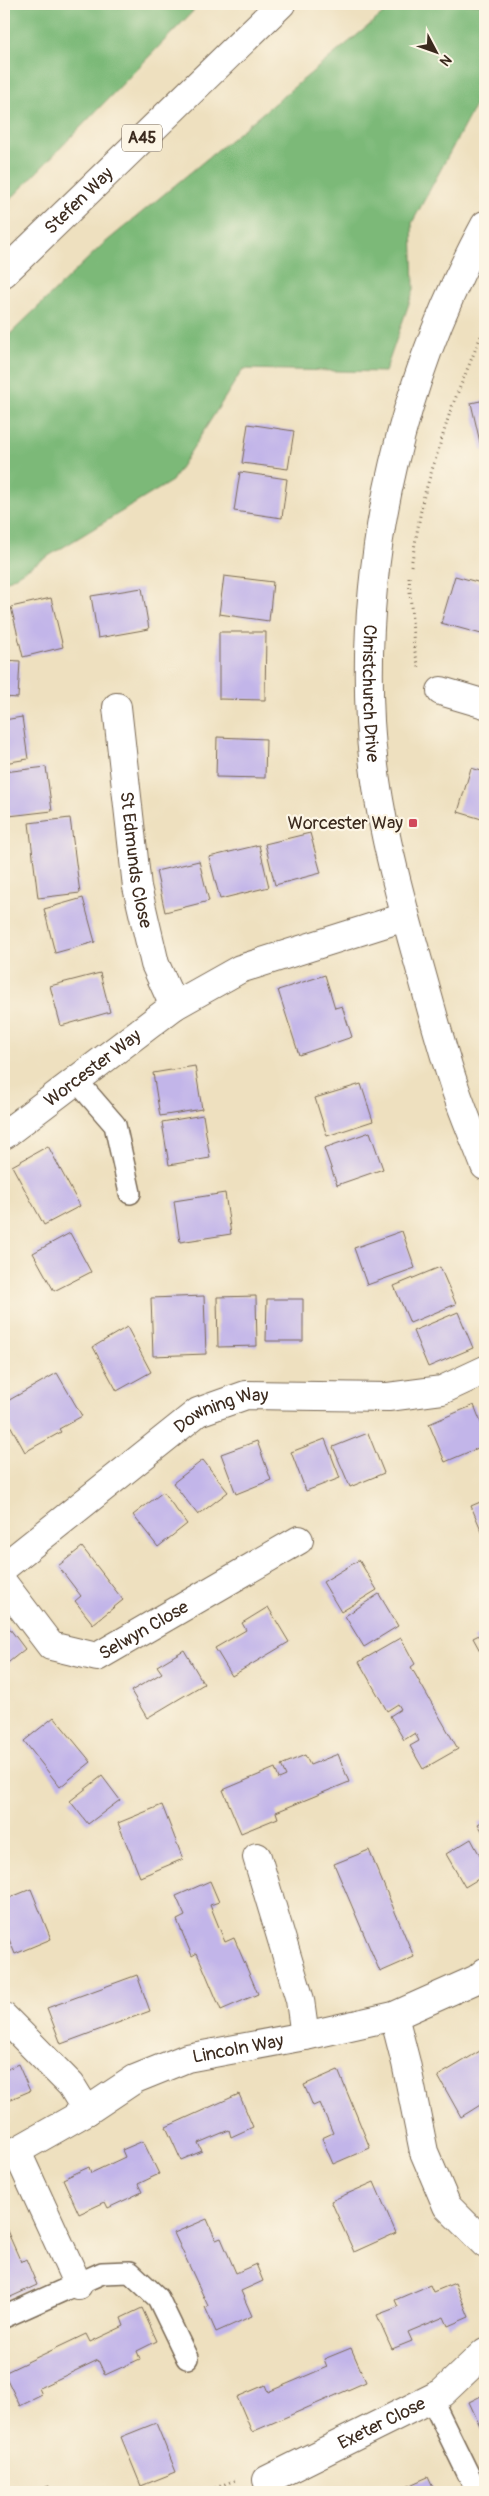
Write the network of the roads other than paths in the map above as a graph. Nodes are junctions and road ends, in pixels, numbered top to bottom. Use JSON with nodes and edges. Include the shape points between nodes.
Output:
{"nodes":[{"id":1,"x":281,"y":4,"type":"edge"},
{"id":2,"x":485,"y":225,"type":"edge"},
{"id":3,"x":4,"y":273,"type":"edge"},
{"id":4,"x":440,"y":691,"type":"road end"},
{"id":5,"x":485,"y":704,"type":"edge"},
{"id":6,"x":117,"y":707,"type":"dead end"},
{"id":7,"x":405,"y":917,"type":"junction"},
{"id":8,"x":174,"y":1006,"type":"junction"},
{"id":9,"x":76,"y":1080,"type":"junction"},
{"id":10,"x":4,"y":1135,"type":"edge"},
{"id":11,"x":485,"y":1166,"type":"edge"},
{"id":12,"x":130,"y":1193,"type":"dead end"},
{"id":13,"x":485,"y":1370,"type":"edge"},
{"id":14,"x":299,"y":1540,"type":"dead end"},
{"id":15,"x":4,"y":1567,"type":"edge"},
{"id":16,"x":4,"y":1584,"type":"edge"},
{"id":17,"x":257,"y":1857,"type":"dead end"},
{"id":18,"x":485,"y":1972,"type":"edge"},
{"id":19,"x":394,"y":2016,"type":"junction"},
{"id":20,"x":4,"y":2017,"type":"edge"},
{"id":21,"x":305,"y":2036,"type":"junction"},
{"id":22,"x":87,"y":2111,"type":"junction"},
{"id":23,"x":10,"y":2155,"type":"edge"},
{"id":24,"x":485,"y":2244,"type":"edge"},
{"id":25,"x":78,"y":2284,"type":"junction"},
{"id":26,"x":4,"y":2317,"type":"edge"},
{"id":27,"x":485,"y":2352,"type":"edge"},
{"id":28,"x":187,"y":2358,"type":"dead end"},
{"id":29,"x":431,"y":2398,"type":"junction"},
{"id":30,"x":267,"y":2480,"type":"dead end"},
{"id":31,"x":477,"y":2492,"type":"edge"}],
"edges":[{"from":1,"to":3,"type":"main road","name":"Stefen Way","number":"A45"},
{"from":2,"to":7,"type":"main road","name":"Christchurch Drive","via":[[439,317],[398,438],[378,533],[370,630],[370,721],[381,817]]},
{"from":4,"to":5,"type":"main road"},
{"from":6,"to":8,"type":"main road","name":"St Edmunds Close","via":[[137,887],[155,964]]},
{"from":7,"to":8,"type":"main road","name":"Worcester Way","via":[[240,969]]},
{"from":7,"to":11,"type":"main road","name":"Christchurch Drive","via":[[455,1089]]},
{"from":8,"to":9,"type":"main road","name":"Worcester Way"},
{"from":9,"to":10,"type":"main road","name":"Worcester Way"},
{"from":9,"to":12,"type":"lane","via":[[115,1124]]},
{"from":13,"to":15,"type":"main road","name":"Downing Way","via":[[442,1390],[388,1397],[246,1395],[198,1412]]},
{"from":14,"to":16,"type":"main road","name":"Selwyn Close","via":[[96,1657],[50,1646]]},
{"from":17,"to":21,"type":"main road","via":[[300,2000]]},
{"from":18,"to":19,"type":"main road","name":"Lincoln Way","via":[[477,1980]]},
{"from":19,"to":21,"type":"main road","name":"Lincoln Way"},
{"from":19,"to":24,"type":"main road","via":[[424,2152],[447,2206]]},
{"from":20,"to":22,"type":"main road","via":[[71,2084]]},
{"from":21,"to":22,"type":"main road","name":"Lincoln Way","via":[[188,2058],[135,2080]]},
{"from":22,"to":23,"type":"main road","name":"Lincoln Way"},
{"from":23,"to":25,"type":"main road"},
{"from":25,"to":26,"type":"lane"},
{"from":25,"to":28,"type":"lane","via":[[102,2273],[130,2272],[158,2298]]},
{"from":27,"to":29,"type":"main road","name":"Exeter Close","via":[[442,2393]]},
{"from":29,"to":30,"type":"main road","name":"Exeter Close"},
{"from":29,"to":31,"type":"lane"}]}
